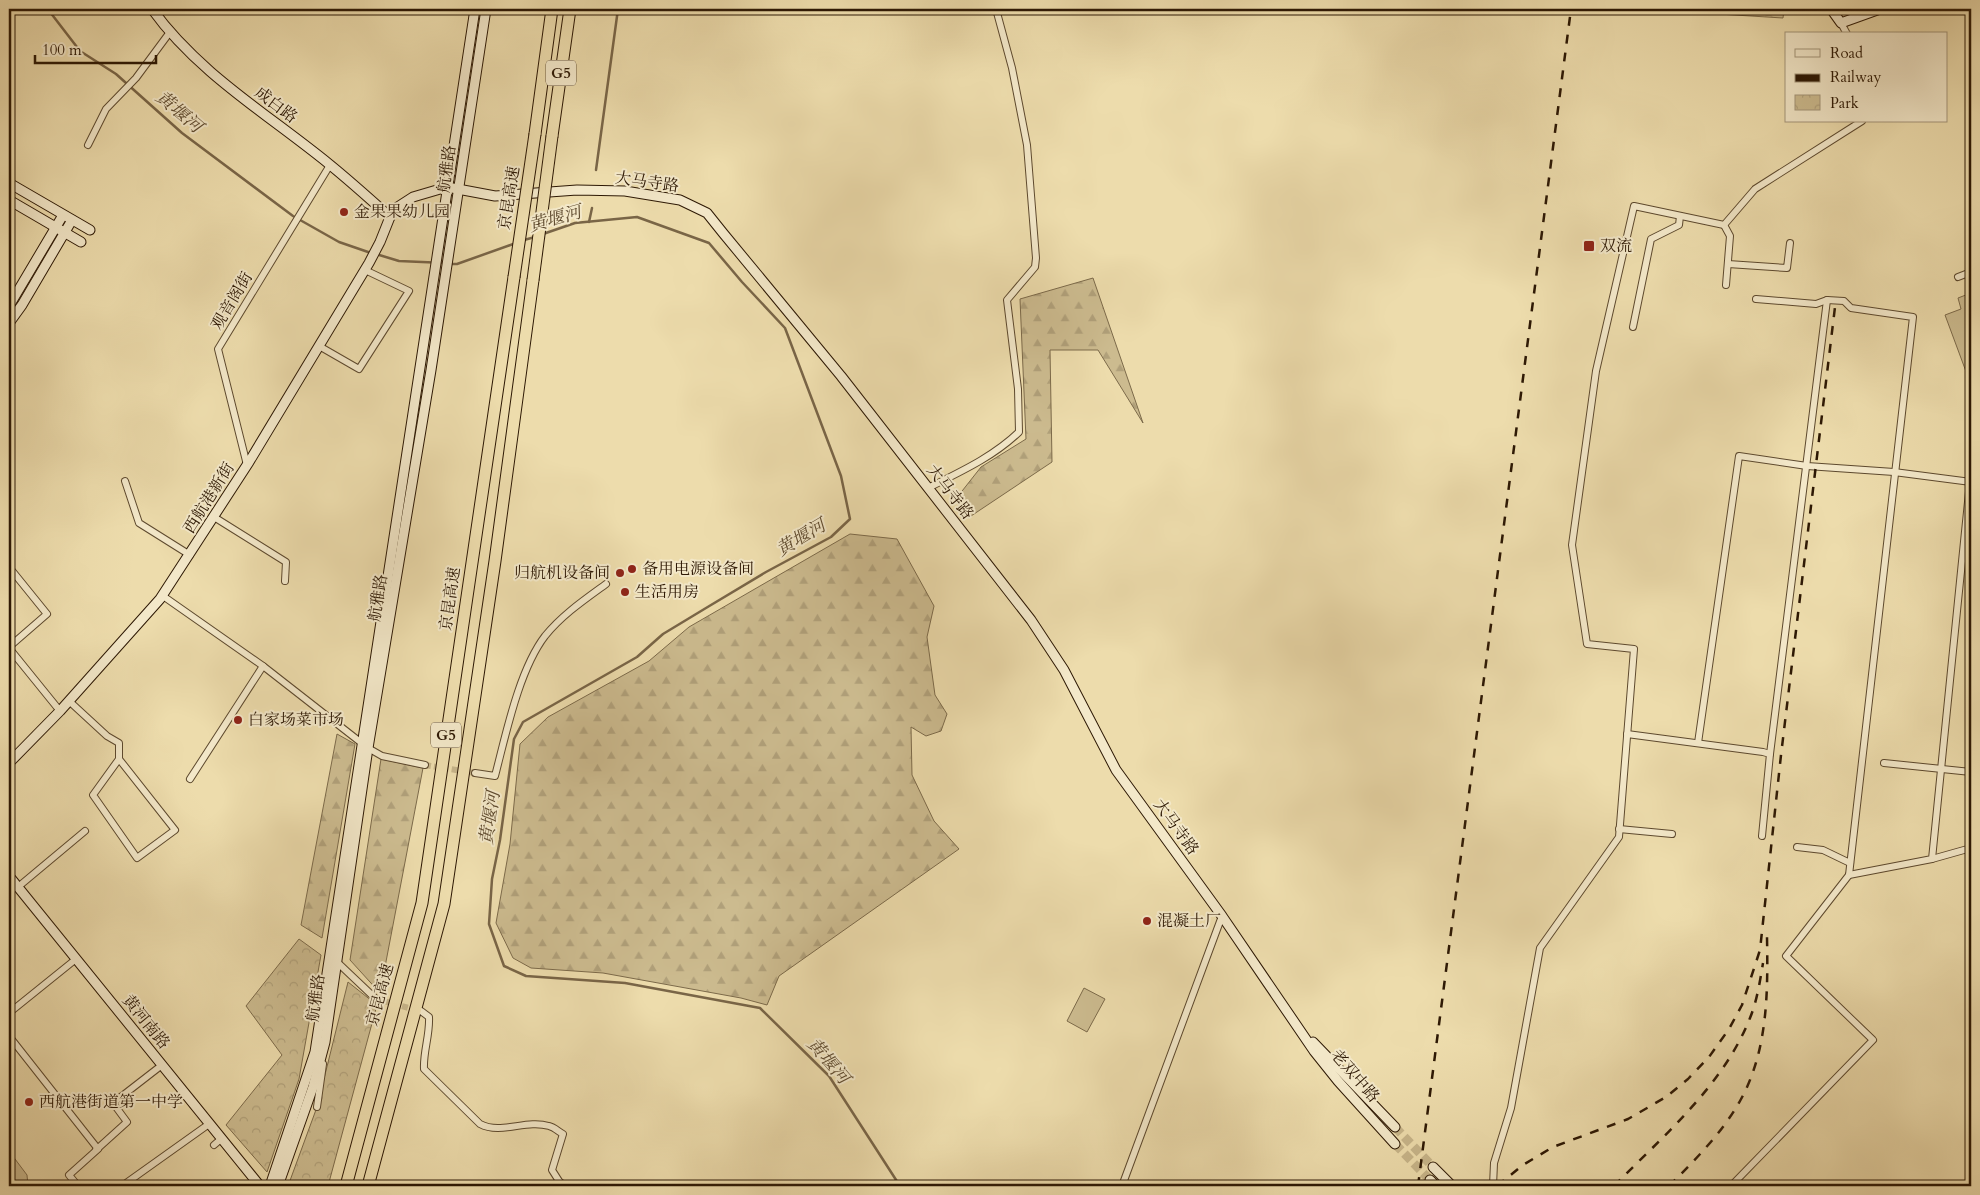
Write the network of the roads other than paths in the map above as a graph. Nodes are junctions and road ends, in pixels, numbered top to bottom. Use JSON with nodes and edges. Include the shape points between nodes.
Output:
{"nodes":[{"id":1,"x":152,"y":9,"type":"edge"},
{"id":2,"x":475,"y":9,"type":"edge"},
{"id":3,"x":486,"y":9,"type":"edge"},
{"id":4,"x":552,"y":9,"type":"edge"},
{"id":5,"x":570,"y":9,"type":"edge"},
{"id":6,"x":996,"y":9,"type":"edge"},
{"id":7,"x":1831,"y":9,"type":"edge"},
{"id":8,"x":1880,"y":9,"type":"edge"},
{"id":9,"x":1840,"y":24,"type":"junction"},
{"id":10,"x":170,"y":32,"type":"junction"},
{"id":11,"x":1846,"y":32,"type":"edge"},
{"id":12,"x":1860,"y":122,"type":"edge"},
{"id":13,"x":88,"y":146,"type":"dead end"},
{"id":14,"x":330,"y":165,"type":"junction"},
{"id":15,"x":9,"y":184,"type":"edge"},
{"id":16,"x":447,"y":186,"type":"junction"},
{"id":17,"x":460,"y":188,"type":"junction"},
{"id":18,"x":9,"y":200,"type":"edge"},
{"id":19,"x":63,"y":215,"type":"junction"},
{"id":20,"x":1680,"y":216,"type":"junction"},
{"id":21,"x":390,"y":217,"type":"junction"},
{"id":22,"x":72,"y":220,"type":"junction"},
{"id":23,"x":1724,"y":225,"type":"junction"},
{"id":24,"x":56,"y":228,"type":"junction"},
{"id":25,"x":90,"y":230,"type":"dead end"},
{"id":26,"x":65,"y":233,"type":"junction"},
{"id":27,"x":81,"y":242,"type":"dead end"},
{"id":28,"x":1790,"y":243,"type":"dead end"},
{"id":29,"x":1728,"y":264,"type":"junction"},
{"id":30,"x":367,"y":266,"type":"junction"},
{"id":31,"x":1971,"y":272,"type":"edge"},
{"id":32,"x":1958,"y":277,"type":"dead end"},
{"id":33,"x":1726,"y":285,"type":"dead end"},
{"id":34,"x":1756,"y":299,"type":"dead end"},
{"id":35,"x":1827,"y":300,"type":"junction"},
{"id":36,"x":9,"y":306,"type":"edge"},
{"id":37,"x":9,"y":323,"type":"edge"},
{"id":38,"x":1633,"y":327,"type":"dead end"},
{"id":39,"x":319,"y":346,"type":"junction"},
{"id":40,"x":247,"y":465,"type":"junction"},
{"id":41,"x":1806,"y":466,"type":"junction"},
{"id":42,"x":1894,"y":472,"type":"junction"},
{"id":43,"x":125,"y":481,"type":"dead end"},
{"id":44,"x":1970,"y":482,"type":"edge"},
{"id":45,"x":928,"y":488,"type":"junction"},
{"id":46,"x":214,"y":517,"type":"junction"},
{"id":47,"x":190,"y":555,"type":"junction"},
{"id":48,"x":9,"y":567,"type":"edge"},
{"id":49,"x":285,"y":581,"type":"dead end"},
{"id":50,"x":606,"y":584,"type":"dead end"},
{"id":51,"x":163,"y":596,"type":"junction"},
{"id":52,"x":9,"y":648,"type":"edge"},
{"id":53,"x":263,"y":666,"type":"junction"},
{"id":54,"x":69,"y":701,"type":"junction"},
{"id":55,"x":60,"y":711,"type":"junction"},
{"id":56,"x":1627,"y":734,"type":"junction"},
{"id":57,"x":1698,"y":743,"type":"junction"},
{"id":58,"x":365,"y":745,"type":"junction"},
{"id":59,"x":1770,"y":754,"type":"junction"},
{"id":60,"x":119,"y":759,"type":"junction"},
{"id":61,"x":9,"y":763,"type":"edge"},
{"id":62,"x":1884,"y":763,"type":"dead end"},
{"id":63,"x":425,"y":765,"type":"tunnel mouth"},
{"id":64,"x":1941,"y":768,"type":"junction"},
{"id":65,"x":1971,"y":772,"type":"edge"},
{"id":66,"x":475,"y":773,"type":"tunnel mouth"},
{"id":67,"x":190,"y":779,"type":"dead end"},
{"id":68,"x":1619,"y":829,"type":"junction"},
{"id":69,"x":86,"y":831,"type":"dead end"},
{"id":70,"x":1672,"y":834,"type":"dead end"},
{"id":71,"x":1762,"y":836,"type":"dead end"},
{"id":72,"x":1797,"y":847,"type":"dead end"},
{"id":73,"x":1971,"y":848,"type":"edge"},
{"id":74,"x":1932,"y":859,"type":"junction"},
{"id":75,"x":1850,"y":863,"type":"junction"},
{"id":76,"x":1849,"y":875,"type":"junction"},
{"id":77,"x":9,"y":876,"type":"edge"},
{"id":78,"x":18,"y":887,"type":"junction"},
{"id":79,"x":1222,"y":916,"type":"junction"},
{"id":80,"x":76,"y":959,"type":"junction"},
{"id":81,"x":337,"y":962,"type":"junction"},
{"id":82,"x":376,"y":999,"type":"tunnel mouth"},
{"id":83,"x":421,"y":1011,"type":"dead end"},
{"id":84,"x":9,"y":1013,"type":"edge"},
{"id":85,"x":1295,"y":1024,"type":"junction"},
{"id":86,"x":9,"y":1036,"type":"edge"},
{"id":87,"x":162,"y":1065,"type":"junction"},
{"id":88,"x":317,"y":1107,"type":"dead end"},
{"id":89,"x":209,"y":1124,"type":"junction"},
{"id":90,"x":1395,"y":1127,"type":"tunnel mouth"},
{"id":91,"x":221,"y":1139,"type":"junction"},
{"id":92,"x":1395,"y":1144,"type":"tunnel mouth"},
{"id":93,"x":214,"y":1145,"type":"dead end"},
{"id":94,"x":95,"y":1151,"type":"junction"},
{"id":95,"x":1433,"y":1167,"type":"tunnel mouth"},
{"id":96,"x":78,"y":1186,"type":"edge"},
{"id":97,"x":122,"y":1186,"type":"edge"},
{"id":98,"x":260,"y":1186,"type":"edge"},
{"id":99,"x":270,"y":1186,"type":"edge"},
{"id":100,"x":278,"y":1186,"type":"edge"},
{"id":101,"x":346,"y":1186,"type":"edge"},
{"id":102,"x":368,"y":1186,"type":"edge"},
{"id":103,"x":565,"y":1186,"type":"edge"},
{"id":104,"x":1122,"y":1186,"type":"edge"},
{"id":105,"x":1452,"y":1186,"type":"edge"},
{"id":106,"x":1493,"y":1186,"type":"edge"},
{"id":107,"x":1731,"y":1186,"type":"edge"}],
"edges":[{"from":1,"to":10,"type":"street","name":"成白路"},
{"from":2,"to":16,"type":"street","name":"航雅路"},
{"from":3,"to":17,"type":"street","name":"航雅路"},
{"from":4,"to":101,"type":"highway","name":"京昆高速","number":"G5","bridge":true,"via":[[422,903]]},
{"from":5,"to":102,"type":"highway","name":"京昆高速","number":"G5","bridge":true,"via":[[494,571],[444,904]]},
{"from":6,"to":45,"type":"street","via":[[1012,68],[1027,146],[1036,258],[1035,267],[1007,300],[1018,389],[1019,432],[1005,446]]},
{"from":7,"to":9,"type":"street"},
{"from":8,"to":9,"type":"street"},
{"from":9,"to":11,"type":"street"},
{"from":10,"to":13,"type":"street","via":[[123,94],[106,109]]},
{"from":10,"to":14,"type":"street","name":"成白路","via":[[230,88]]},
{"from":12,"to":23,"type":"street","via":[[1756,189]]},
{"from":14,"to":21,"type":"street","name":"成白路"},
{"from":14,"to":40,"type":"street","name":"观音阁街","via":[[218,349]]},
{"from":15,"to":19,"type":"street"},
{"from":16,"to":17,"type":"street","name":"大马寺路"},
{"from":16,"to":21,"type":"street","via":[[413,198],[396,208]]},
{"from":16,"to":58,"type":"street","name":"航雅路"},
{"from":17,"to":45,"type":"street","name":"大马寺路","via":[[495,196],[577,190],[625,191],[680,200],[707,213]]},
{"from":17,"to":58,"type":"street","name":"航雅路"},
{"from":18,"to":24,"type":"street"},
{"from":19,"to":22,"type":"street"},
{"from":19,"to":24,"type":"street"},
{"from":20,"to":23,"type":"street"},
{"from":20,"to":38,"type":"street","via":[[1679,225],[1651,239]]},
{"from":20,"to":56,"type":"street","via":[[1634,206],[1596,370],[1572,545],[1587,644],[1634,649]]},
{"from":21,"to":30,"type":"street","name":"西航港新街"},
{"from":22,"to":25,"type":"street"},
{"from":22,"to":26,"type":"street"},
{"from":23,"to":29,"type":"street","via":[[1730,236]]},
{"from":24,"to":26,"type":"street"},
{"from":24,"to":36,"type":"street"},
{"from":26,"to":27,"type":"street"},
{"from":26,"to":37,"type":"street"},
{"from":28,"to":29,"type":"street","via":[[1787,268]]},
{"from":29,"to":33,"type":"street"},
{"from":30,"to":39,"type":"street","name":"西航港新街"},
{"from":30,"to":39,"type":"street","via":[[409,291],[359,369]]},
{"from":31,"to":32,"type":"street"},
{"from":34,"to":35,"type":"street","via":[[1816,304]]},
{"from":35,"to":41,"type":"street"},
{"from":35,"to":42,"type":"street","via":[[1844,302],[1852,308],[1913,317]]},
{"from":39,"to":40,"type":"street","name":"西航港新街"},
{"from":40,"to":46,"type":"street","name":"西航港新街"},
{"from":41,"to":42,"type":"street"},
{"from":41,"to":57,"type":"street","via":[[1739,456]]},
{"from":41,"to":59,"type":"street"},
{"from":42,"to":44,"type":"street"},
{"from":42,"to":75,"type":"street"},
{"from":43,"to":47,"type":"street","via":[[139,523]]},
{"from":44,"to":64,"type":"street"},
{"from":45,"to":79,"type":"street","name":"大马寺路","via":[[1031,620],[1064,670],[1116,770]]},
{"from":46,"to":47,"type":"street","name":"西航港新街"},
{"from":46,"to":49,"type":"street","via":[[286,562]]},
{"from":47,"to":51,"type":"street","name":"西航港新街"},
{"from":48,"to":52,"type":"street","via":[[47,614]]},
{"from":50,"to":66,"type":"street","via":[[568,612],[545,636],[527,665],[495,776]]},
{"from":51,"to":53,"type":"street"},
{"from":51,"to":54,"type":"street","name":"西航港新街"},
{"from":52,"to":55,"type":"street"},
{"from":53,"to":58,"type":"street"},
{"from":53,"to":67,"type":"street"},
{"from":54,"to":55,"type":"street","name":"西航港新街"},
{"from":54,"to":60,"type":"street","via":[[119,743]]},
{"from":55,"to":61,"type":"street","name":"西航港新街"},
{"from":56,"to":57,"type":"street"},
{"from":56,"to":68,"type":"street"},
{"from":57,"to":59,"type":"street"},
{"from":58,"to":63,"type":"street","via":[[382,756]]},
{"from":58,"to":81,"type":"street","name":"航雅路"},
{"from":58,"to":99,"type":"street","name":"航雅路","via":[[315,1052]]},
{"from":59,"to":71,"type":"street"},
{"from":60,"to":60,"type":"street","via":[[175,830],[137,858],[93,795]]},
{"from":62,"to":64,"type":"street"},
{"from":64,"to":65,"type":"street"},
{"from":64,"to":74,"type":"street"},
{"from":68,"to":70,"type":"street"},
{"from":68,"to":106,"type":"street","via":[[1619,837],[1540,948],[1511,1108],[1494,1163]]},
{"from":69,"to":78,"type":"street"},
{"from":72,"to":75,"type":"street","via":[[1822,850]]},
{"from":73,"to":74,"type":"street"},
{"from":74,"to":76,"type":"street"},
{"from":75,"to":76,"type":"street"},
{"from":76,"to":107,"type":"street","via":[[1786,956],[1873,1040]]},
{"from":77,"to":78,"type":"street","name":"黄河南路"},
{"from":78,"to":80,"type":"street","name":"黄河南路"},
{"from":79,"to":85,"type":"street","name":"老双中路"},
{"from":79,"to":104,"type":"street"},
{"from":80,"to":84,"type":"street"},
{"from":80,"to":87,"type":"street","name":"黄河南路"},
{"from":81,"to":82,"type":"street"},
{"from":81,"to":88,"type":"street"},
{"from":81,"to":100,"type":"street","name":"航雅路","via":[[325,1042],[313,1087]]},
{"from":83,"to":103,"type":"street","via":[[429,1017],[430,1028],[424,1069],[480,1124],[489,1128],[524,1124],[550,1126],[563,1134],[552,1170]]},
{"from":85,"to":90,"type":"street","name":"老双中路"},
{"from":85,"to":92,"type":"street","name":"老双中路","via":[[1338,1081]]},
{"from":86,"to":94,"type":"street","via":[[98,1149]]},
{"from":87,"to":89,"type":"street","name":"黄河南路"},
{"from":87,"to":94,"type":"street","via":[[113,1103],[127,1122]]},
{"from":89,"to":91,"type":"street","name":"黄河南路"},
{"from":89,"to":97,"type":"street"},
{"from":91,"to":93,"type":"street"},
{"from":91,"to":98,"type":"street","name":"黄河南路"},
{"from":94,"to":96,"type":"street","via":[[68,1175]]},
{"from":95,"to":105,"type":"street"}]}
